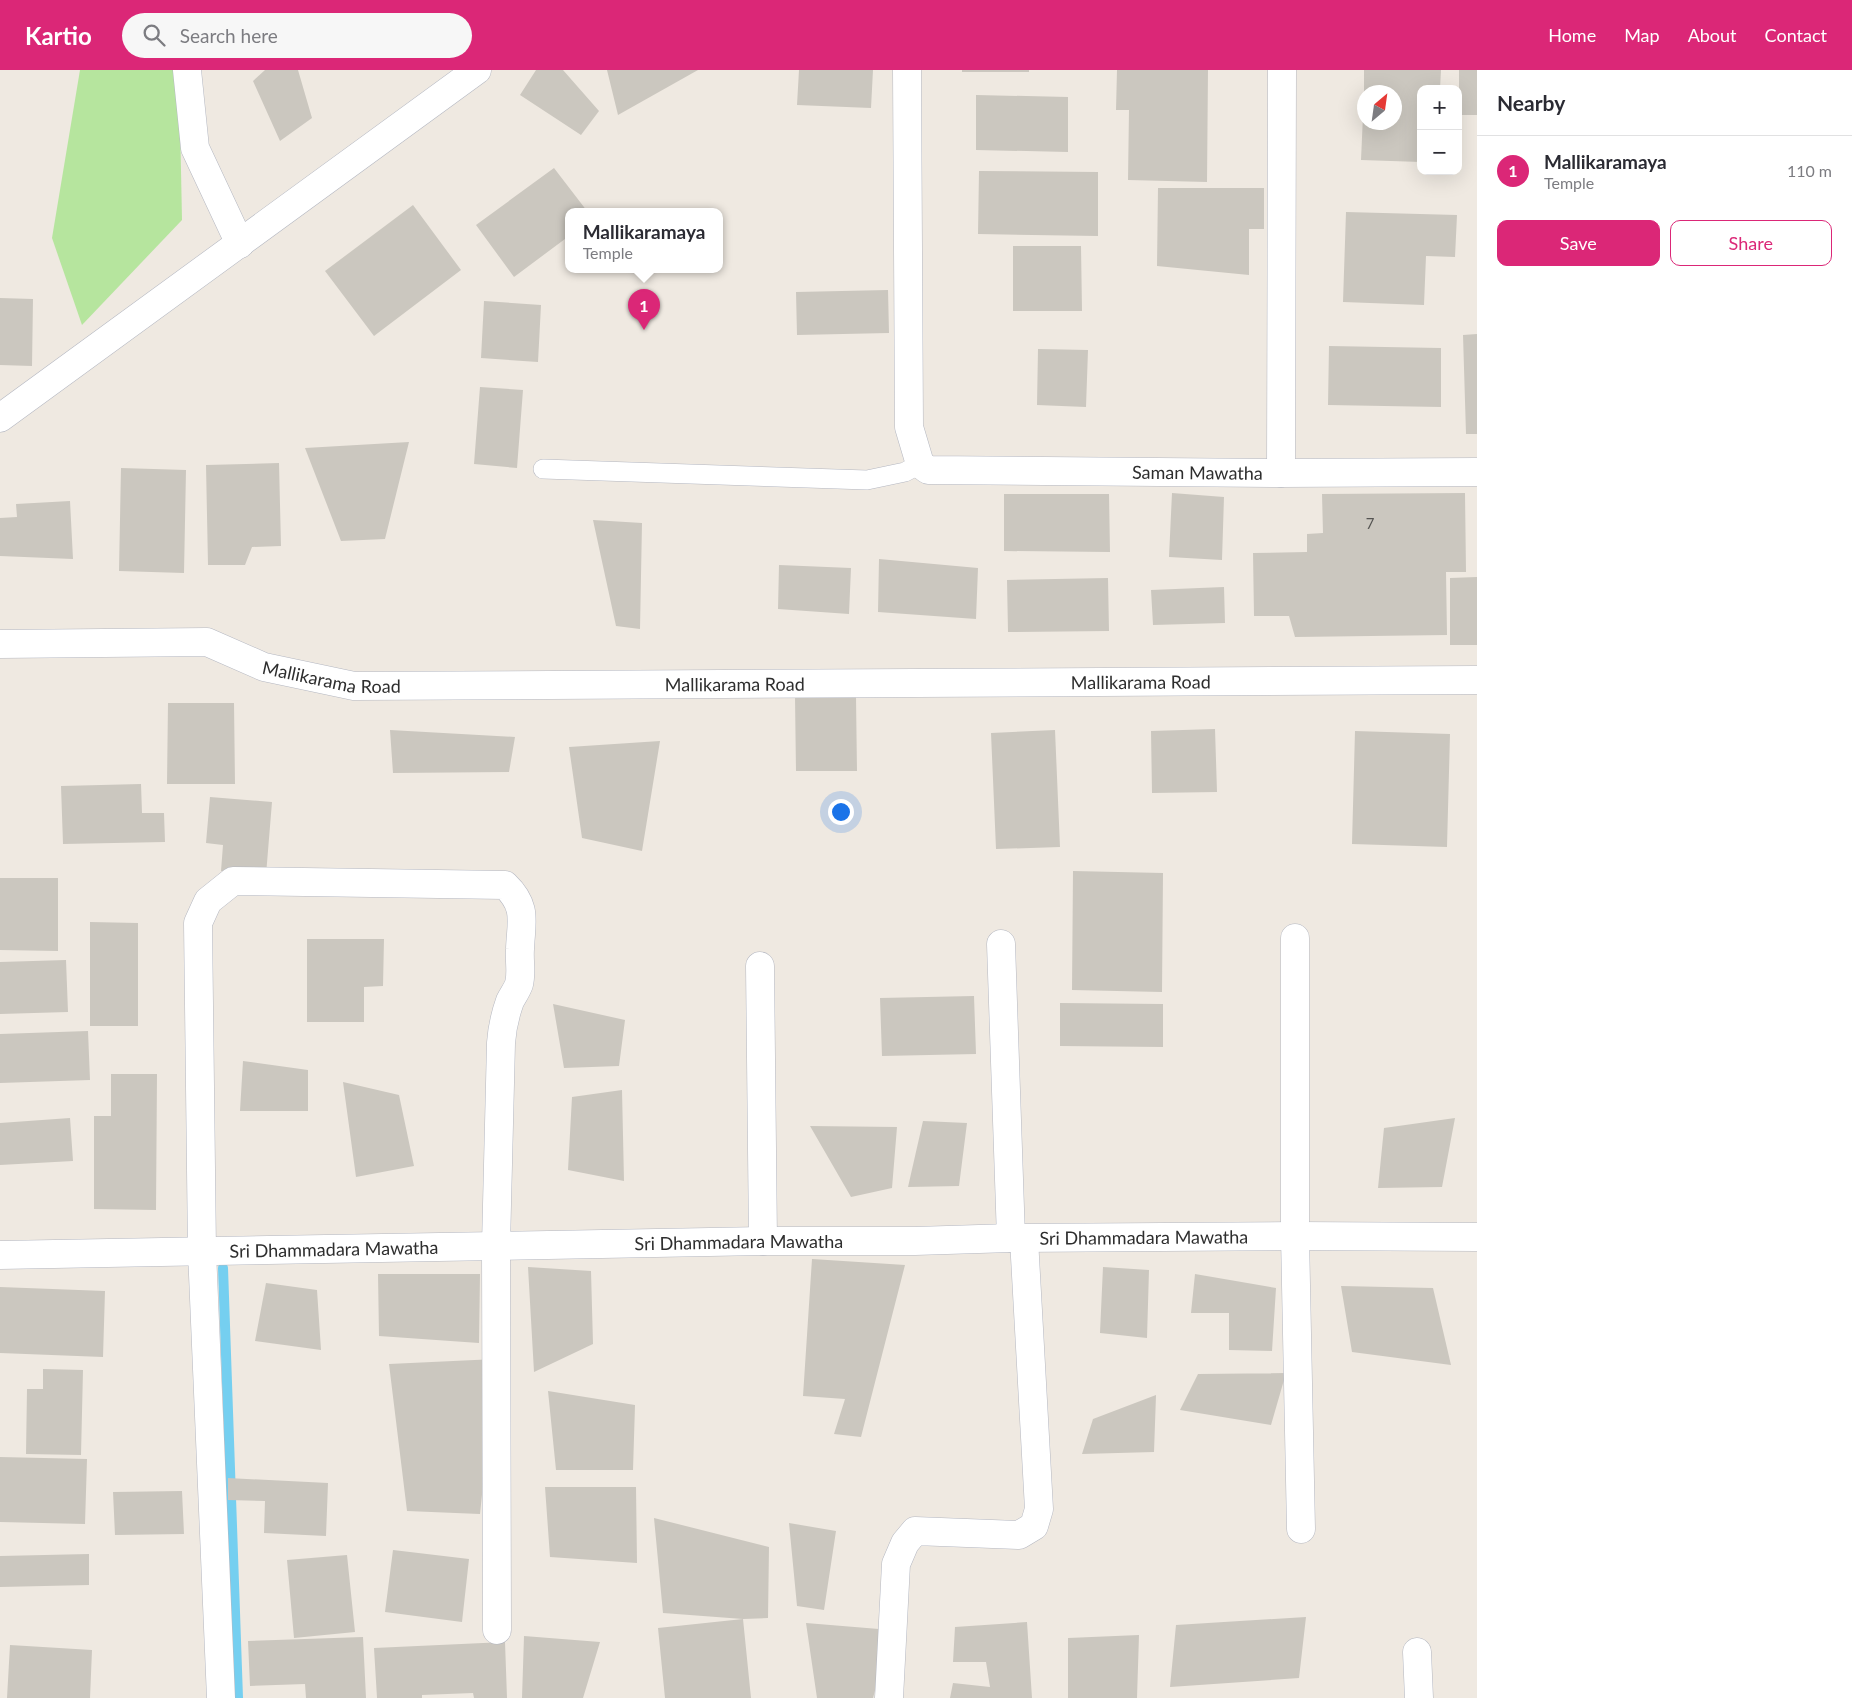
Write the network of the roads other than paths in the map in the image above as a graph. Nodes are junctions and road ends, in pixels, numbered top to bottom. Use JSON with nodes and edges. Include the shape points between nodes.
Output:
{"nodes":[{"id":1,"x":187,"y":70,"type":"edge"},
{"id":2,"x":477,"y":70,"type":"edge"},
{"id":3,"x":907,"y":70,"type":"edge"},
{"id":4,"x":1282,"y":70,"type":"edge"},
{"id":5,"x":240,"y":244,"type":"junction"},
{"id":6,"x":0,"y":418,"type":"edge"},
{"id":7,"x":920,"y":464,"type":"junction"},
{"id":8,"x":543,"y":469,"type":"dead end"},
{"id":9,"x":1282,"y":472,"type":"junction"},
{"id":10,"x":1477,"y":472,"type":"edge"},
{"id":11,"x":0,"y":644,"type":"edge"},
{"id":12,"x":1477,"y":680,"type":"edge"},
{"id":13,"x":1295,"y":938,"type":"dead end"},
{"id":14,"x":1001,"y":944,"type":"dead end"},
{"id":15,"x":760,"y":966,"type":"dead end"},
{"id":16,"x":1294,"y":1236,"type":"junction"},
{"id":17,"x":1477,"y":1237,"type":"edge"},
{"id":18,"x":1018,"y":1239,"type":"junction"},
{"id":19,"x":763,"y":1241,"type":"junction"},
{"id":20,"x":496,"y":1245,"type":"junction"},
{"id":21,"x":202,"y":1251,"type":"junction"},
{"id":22,"x":0,"y":1255,"type":"edge"},
{"id":23,"x":1301,"y":1529,"type":"dead end"},
{"id":24,"x":497,"y":1630,"type":"dead end"},
{"id":25,"x":1417,"y":1652,"type":"dead end"},
{"id":26,"x":221,"y":1698,"type":"edge"},
{"id":27,"x":889,"y":1698,"type":"edge"},
{"id":28,"x":1419,"y":1698,"type":"edge"}],
"edges":[{"from":1,"to":5,"type":"street","via":[[195,148]]},
{"from":2,"to":5,"type":"street"},
{"from":3,"to":7,"type":"street","via":[[908,427]]},
{"from":4,"to":9,"type":"street"},
{"from":5,"to":6,"type":"street"},
{"from":7,"to":8,"type":"lane","via":[[905,472],[867,480]]},
{"from":7,"to":9,"type":"street","name":"Saman Mawatha","via":[[928,470]]},
{"from":9,"to":10,"type":"street","name":"Saman Mawatha"},
{"from":11,"to":12,"type":"street","name":"Mallikarama Road","via":[[207,642],[264,667],[354,686]]},
{"from":13,"to":16,"type":"street"},
{"from":14,"to":18,"type":"street"},
{"from":15,"to":19,"type":"street"},
{"from":16,"to":17,"type":"street","name":"Sri Dhammadara Mawatha"},
{"from":16,"to":18,"type":"street","name":"Sri Dhammadara Mawatha"},
{"from":16,"to":23,"type":"street"},
{"from":18,"to":19,"type":"street","name":"Sri Dhammadara Mawatha"},
{"from":18,"to":27,"type":"street","via":[[1039,1508],[1034,1526],[1019,1535],[915,1531],[904,1544],[896,1564]]},
{"from":19,"to":20,"type":"street","name":"Sri Dhammadara Mawatha"},
{"from":20,"to":21,"type":"street","name":"Sri Dhammadara Mawatha"},
{"from":20,"to":21,"type":"street","via":[[501,1043],[503,1022],[522,972],[523,923],[519,902],[512,892],[505,885],[233,881],[208,901],[198,923]]},
{"from":20,"to":24,"type":"street"},
{"from":21,"to":22,"type":"street","name":"Sri Dhammadara Mawatha"},
{"from":21,"to":26,"type":"street"},
{"from":25,"to":28,"type":"street"}]}
